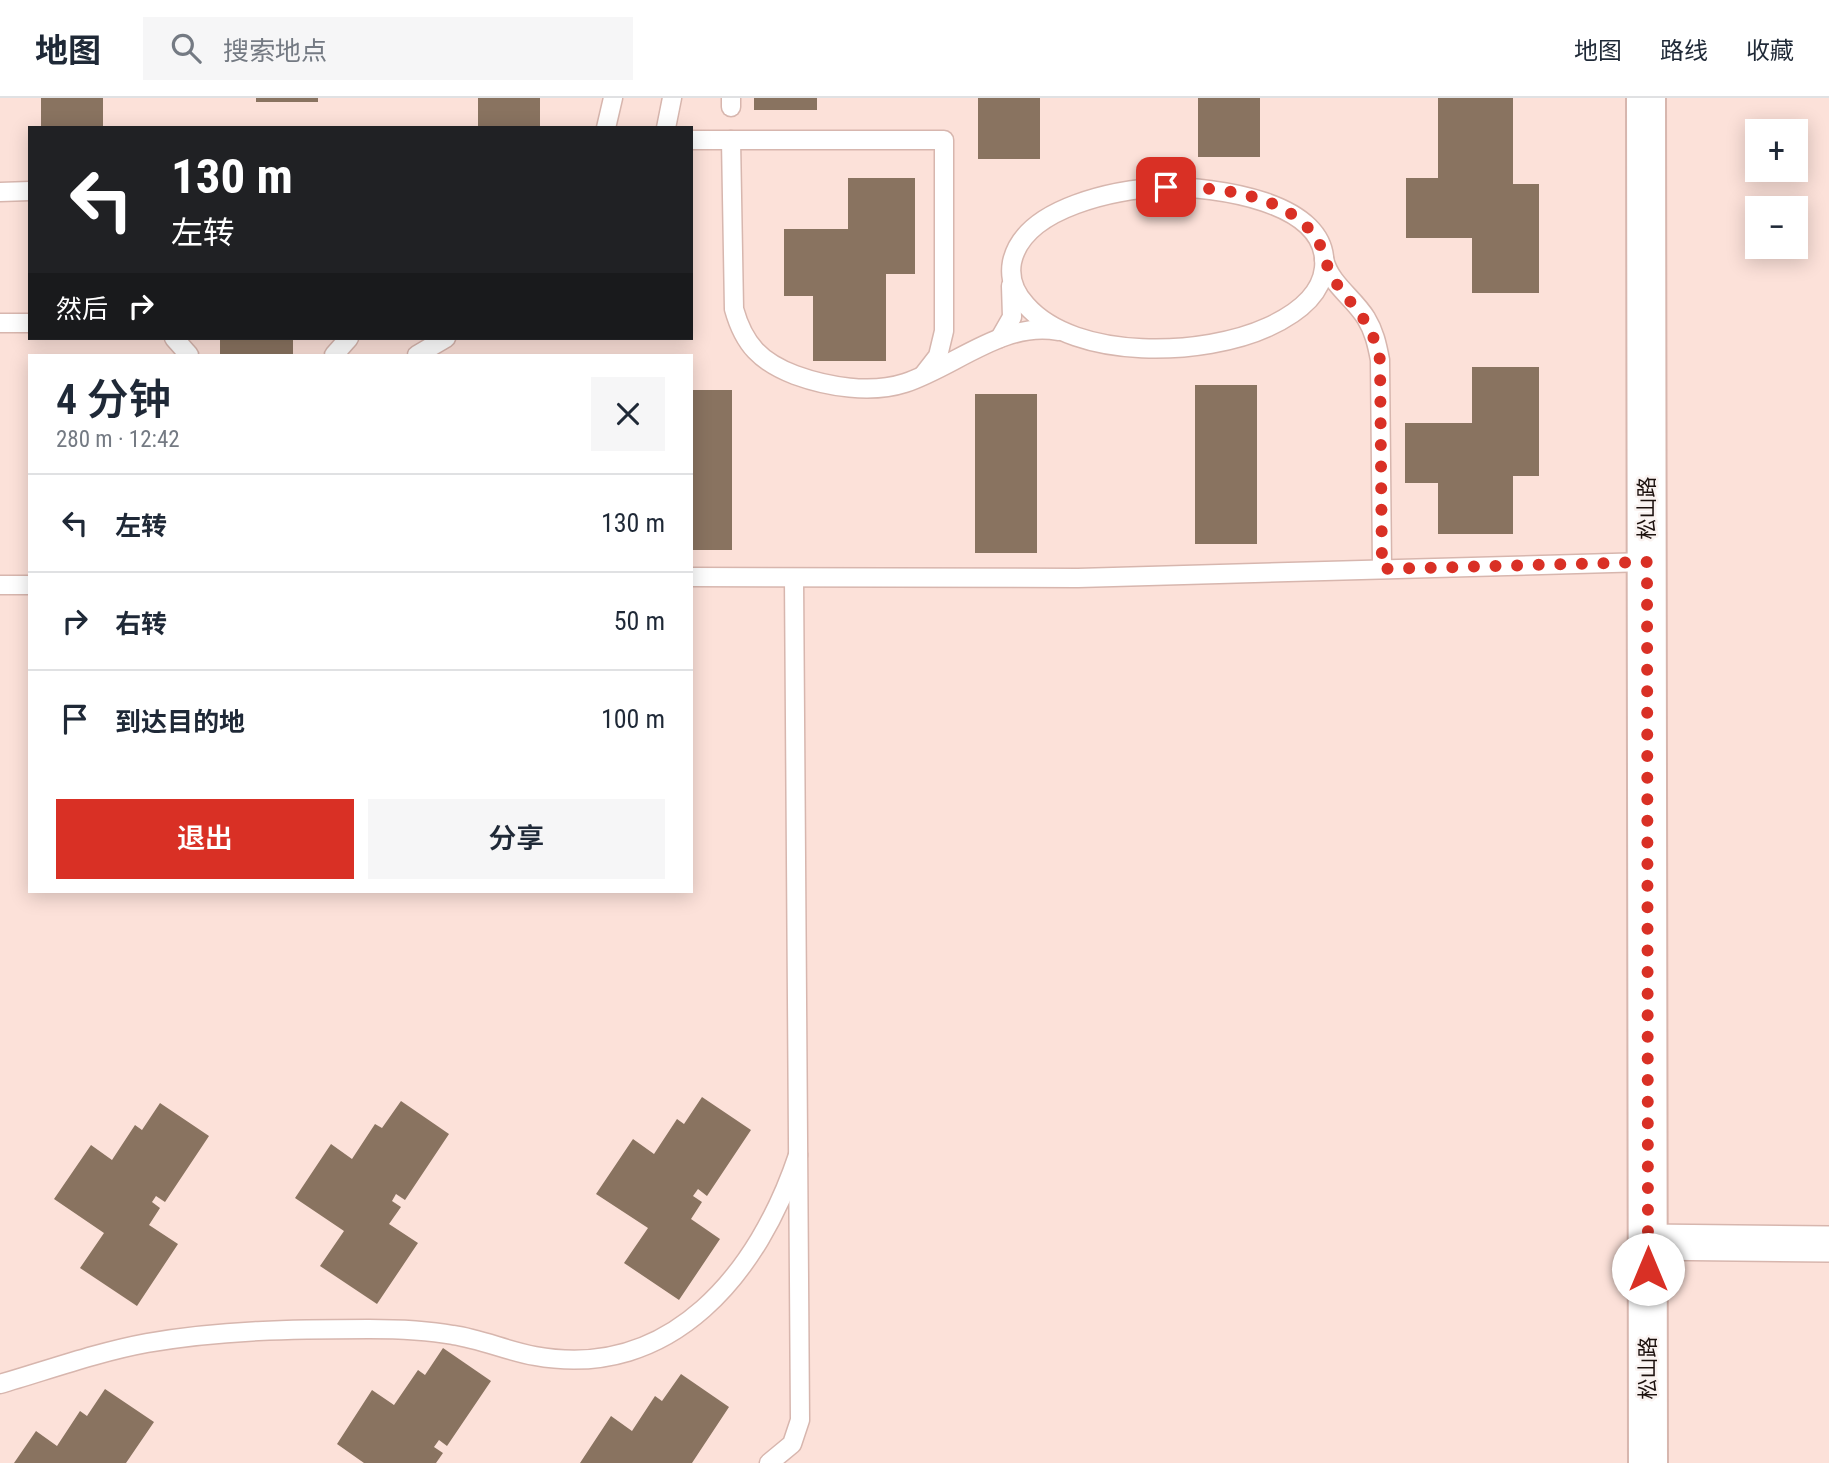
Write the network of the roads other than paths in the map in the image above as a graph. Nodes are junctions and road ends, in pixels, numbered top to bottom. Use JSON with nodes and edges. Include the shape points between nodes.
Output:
{"nodes":[{"id":1,"x":613,"y":98,"type":"edge"},
{"id":2,"x":672,"y":98,"type":"edge"},
{"id":3,"x":1646,"y":98,"type":"edge"},
{"id":4,"x":606,"y":126,"type":"edge"},
{"id":5,"x":666,"y":126,"type":"edge"},
{"id":6,"x":693,"y":139,"type":"edge"},
{"id":7,"x":731,"y":139,"type":"junction"},
{"id":8,"x":28,"y":191,"type":"edge"},
{"id":9,"x":0,"y":192,"type":"edge"},
{"id":10,"x":1324,"y":256,"type":"junction"},
{"id":11,"x":1011,"y":273,"type":"junction"},
{"id":12,"x":1352,"y":301,"type":"junction"},
{"id":13,"x":1301,"y":307,"type":"junction"},
{"id":14,"x":0,"y":323,"type":"edge"},
{"id":15,"x":28,"y":323,"type":"edge"},
{"id":16,"x":944,"y":331,"type":"junction"},
{"id":17,"x":1069,"y":333,"type":"junction"},
{"id":18,"x":176,"y":340,"type":"edge"},
{"id":19,"x":346,"y":340,"type":"edge"},
{"id":20,"x":443,"y":340,"type":"edge"},
{"id":21,"x":998,"y":341,"type":"junction"},
{"id":22,"x":972,"y":353,"type":"junction"},
{"id":23,"x":188,"y":354,"type":"edge"},
{"id":24,"x":335,"y":354,"type":"edge"},
{"id":25,"x":419,"y":354,"type":"edge"},
{"id":26,"x":922,"y":377,"type":"junction"},
{"id":27,"x":1647,"y":562,"type":"junction"},
{"id":28,"x":1382,"y":569,"type":"junction"},
{"id":29,"x":693,"y":577,"type":"edge"},
{"id":30,"x":794,"y":578,"type":"junction"},
{"id":31,"x":0,"y":585,"type":"edge"},
{"id":32,"x":28,"y":585,"type":"edge"},
{"id":33,"x":798,"y":1155,"type":"junction"},
{"id":34,"x":1648,"y":1242,"type":"junction"},
{"id":35,"x":1829,"y":1244,"type":"edge"},
{"id":36,"x":0,"y":1384,"type":"edge"},
{"id":37,"x":769,"y":1463,"type":"edge"},
{"id":38,"x":1648,"y":1463,"type":"edge"}],
"edges":[{"from":1,"to":4,"type":"lane"},
{"from":2,"to":5,"type":"lane"},
{"from":3,"to":27,"type":"street","name":"松山路"},
{"from":6,"to":7,"type":"lane"},
{"from":7,"to":16,"type":"lane","via":[[944,139]]},
{"from":7,"to":26,"type":"lane","via":[[732,284],[740,329],[750,346],[763,361],[782,370],[836,385],[883,387]]},
{"from":8,"to":9,"type":"lane"},
{"from":10,"to":11,"type":"lane","via":[[1311,231],[1292,215],[1266,203],[1213,189],[1153,188],[1095,198],[1048,218],[1023,240]]},
{"from":10,"to":12,"type":"lane","via":[[1329,274]]},
{"from":10,"to":13,"type":"lane","via":[[1320,283]]},
{"from":11,"to":17,"type":"lane","via":[[1025,304]]},
{"from":11,"to":21,"type":"lane","via":[[1012,317]]},
{"from":12,"to":13,"type":"lane","via":[[1326,296]]},
{"from":12,"to":28,"type":"lane","via":[[1375,335],[1380,360]]},
{"from":13,"to":17,"type":"lane","via":[[1260,331],[1194,346],[1123,346]]},
{"from":14,"to":15,"type":"lane"},
{"from":16,"to":22,"type":"lane","via":[[954,349]]},
{"from":16,"to":26,"type":"lane","via":[[938,356]]},
{"from":17,"to":21,"type":"lane","via":[[1023,329]]},
{"from":18,"to":23,"type":"lane"},
{"from":19,"to":24,"type":"lane"},
{"from":20,"to":25,"type":"lane"},
{"from":21,"to":22,"type":"lane"},
{"from":22,"to":26,"type":"lane"},
{"from":27,"to":28,"type":"lane"},
{"from":27,"to":34,"type":"street","name":"松山路"},
{"from":28,"to":30,"type":"lane","via":[[1078,578]]},
{"from":29,"to":30,"type":"lane"},
{"from":30,"to":33,"type":"lane"},
{"from":31,"to":32,"type":"lane"},
{"from":33,"to":36,"type":"lane","via":[[782,1201],[733,1279],[695,1318],[611,1357],[570,1360],[534,1356],[454,1335],[405,1330],[241,1331],[145,1343]]},
{"from":33,"to":37,"type":"lane","via":[[800,1420],[792,1444]]},
{"from":34,"to":35,"type":"street"},
{"from":34,"to":38,"type":"street","name":"松山路"}]}
